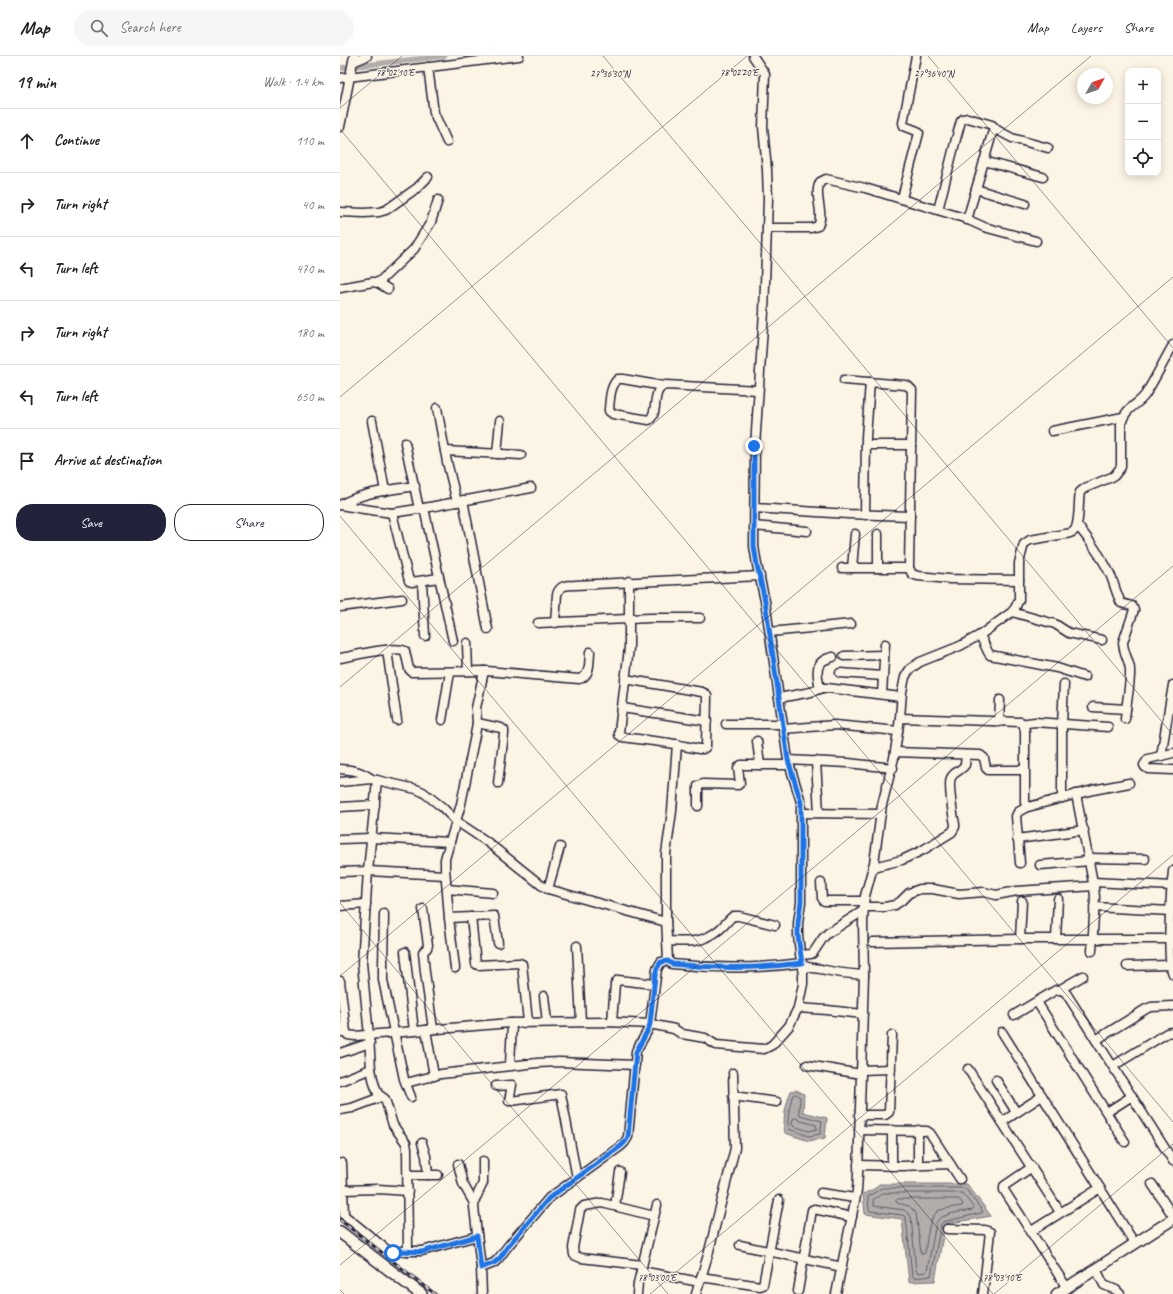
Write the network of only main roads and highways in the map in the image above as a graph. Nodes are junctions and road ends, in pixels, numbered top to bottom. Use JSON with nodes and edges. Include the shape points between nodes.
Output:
{"nodes":[{"id":1,"x":1173,"y":1220,"type":"edge"},
{"id":2,"x":340,"y":1232,"type":"edge"},
{"id":3,"x":421,"y":1294,"type":"edge"},
{"id":4,"x":1057,"y":1294,"type":"edge"}],
"edges":[{"from":1,"to":4,"type":"main road"},
{"from":2,"to":3,"type":"highway"}]}
